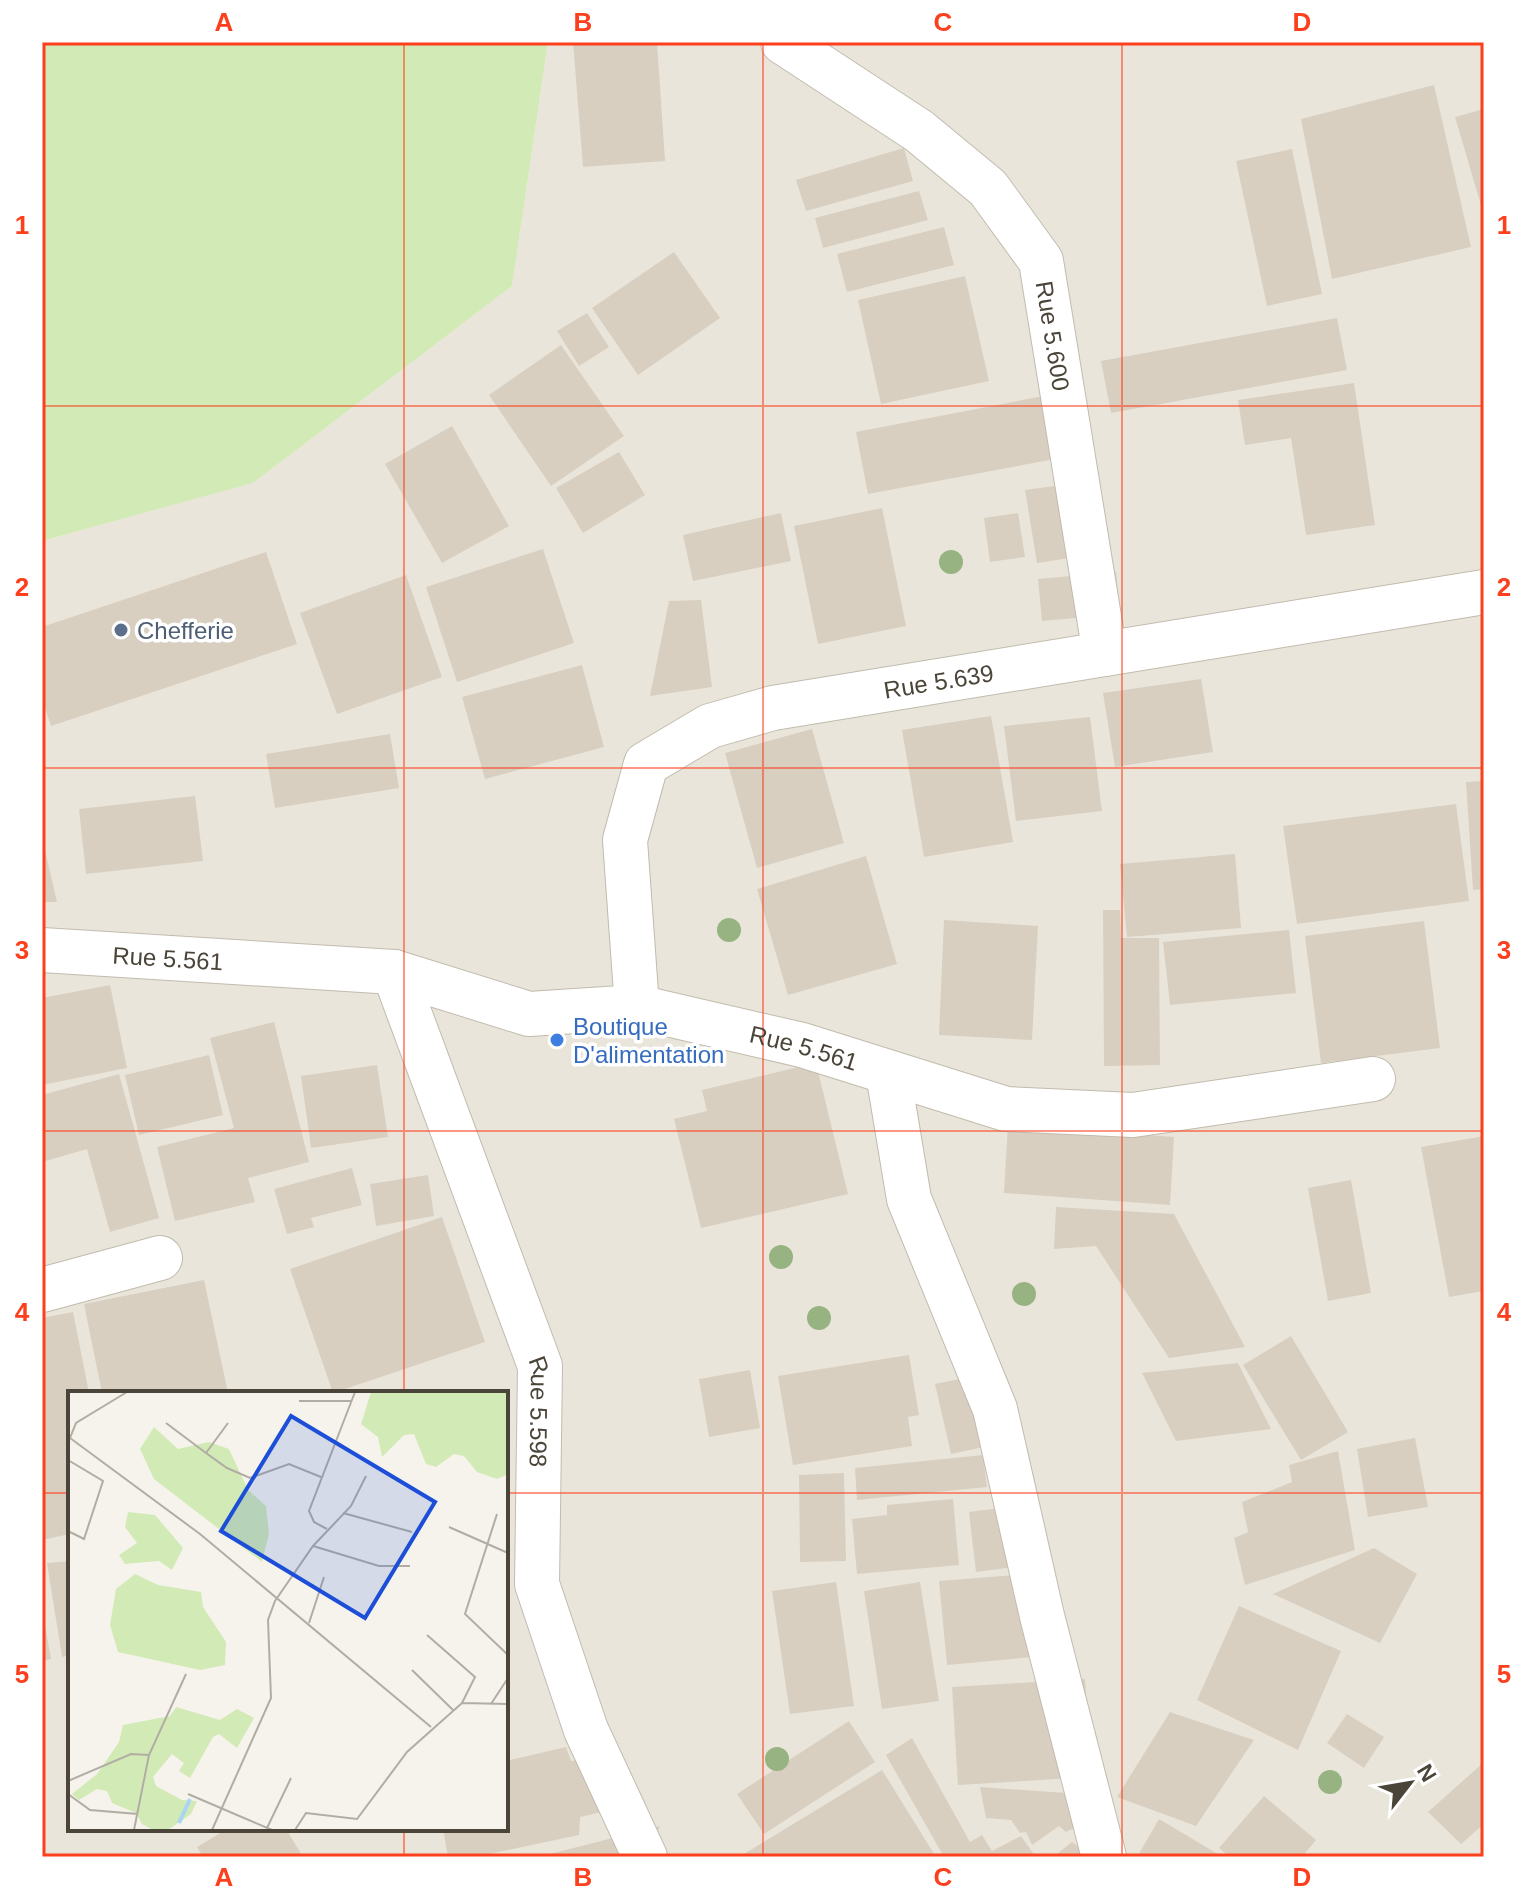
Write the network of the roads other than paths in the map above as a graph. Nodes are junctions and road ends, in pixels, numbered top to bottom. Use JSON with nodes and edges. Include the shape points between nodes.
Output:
{"nodes":[{"id":1,"x":783,"y":42,"type":"edge"},
{"id":2,"x":1484,"y":592,"type":"edge"},
{"id":3,"x":1105,"y":654,"type":"junction"},
{"id":4,"x":42,"y":950,"type":"edge"},
{"id":5,"x":394,"y":972,"type":"junction"},
{"id":6,"x":637,"y":1007,"type":"junction"},
{"id":7,"x":888,"y":1073,"type":"junction"},
{"id":8,"x":1373,"y":1079,"type":"dead end"},
{"id":9,"x":160,"y":1258,"type":"dead end"},
{"id":10,"x":42,"y":1290,"type":"edge"},
{"id":11,"x":645,"y":1857,"type":"edge"},
{"id":12,"x":1104,"y":1857,"type":"edge"}],
"edges":[{"from":1,"to":3,"type":"street","name":"Rue 5.600","via":[[919,131],[988,188],[1041,261]]},
{"from":2,"to":3,"type":"street","name":"Rue 5.639"},
{"from":3,"to":6,"type":"street","name":"Rue 5.639","via":[[773,708],[710,726],[646,764],[625,840]]},
{"from":4,"to":5,"type":"street","name":"Rue 5.561"},
{"from":5,"to":6,"type":"street","name":"Rue 5.561","via":[[529,1014]]},
{"from":5,"to":11,"type":"street","name":"Rue 5.598","via":[[540,1366],[537,1584],[586,1730]]},
{"from":6,"to":7,"type":"street","name":"Rue 5.561","via":[[802,1045]]},
{"from":7,"to":8,"type":"street","name":"Rue 5.561","via":[[1006,1109],[1133,1115]]},
{"from":7,"to":12,"type":"street","via":[[909,1199],[995,1409]]},
{"from":9,"to":10,"type":"street"}]}
